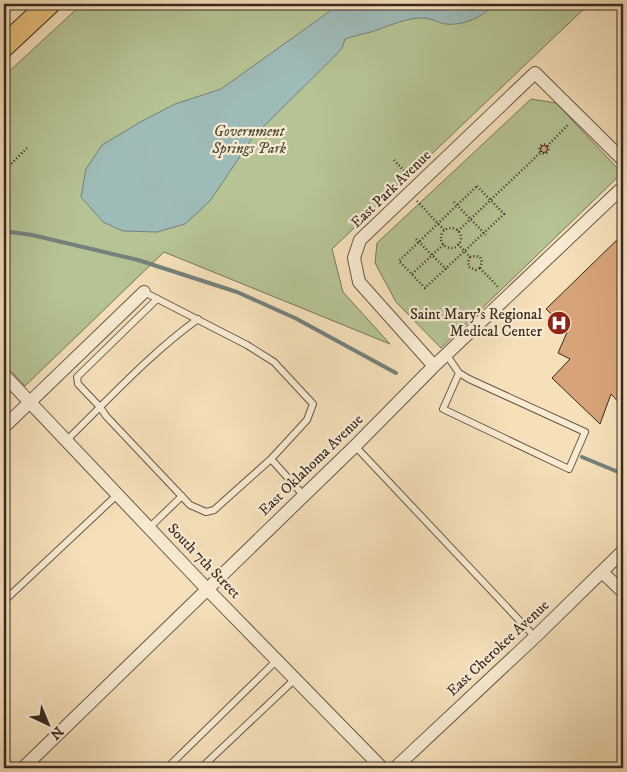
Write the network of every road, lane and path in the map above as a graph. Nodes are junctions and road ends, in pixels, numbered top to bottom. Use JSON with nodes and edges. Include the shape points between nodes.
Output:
{"nodes":[{"id":1,"x":49,"y":4,"type":"edge"},
{"id":2,"x":4,"y":44,"type":"edge"},
{"id":3,"x":572,"y":122,"type":"dead end"},
{"id":4,"x":547,"y":146,"type":"junction"},
{"id":5,"x":27,"y":148,"type":"dead end"},
{"id":6,"x":541,"y":152,"type":"junction"},
{"id":7,"x":394,"y":160,"type":"dead end"},
{"id":8,"x":623,"y":160,"type":"edge"},
{"id":9,"x":4,"y":171,"type":"edge"},
{"id":10,"x":623,"y":187,"type":"edge"},
{"id":11,"x":413,"y":189,"type":"junction"},
{"id":12,"x":490,"y":200,"type":"junction"},
{"id":13,"x":454,"y":202,"type":"dead end"},
{"id":14,"x":457,"y":206,"type":"junction"},
{"id":15,"x":470,"y":219,"type":"junction"},
{"id":16,"x":438,"y":224,"type":"junction"},
{"id":17,"x":445,"y":231,"type":"junction"},
{"id":18,"x":458,"y":231,"type":"junction"},
{"id":19,"x":485,"y":234,"type":"junction"},
{"id":20,"x":416,"y":239,"type":"dead end"},
{"id":21,"x":419,"y":242,"type":"junction"},
{"id":22,"x":444,"y":244,"type":"junction"},
{"id":23,"x":458,"y":244,"type":"junction"},
{"id":24,"x":464,"y":251,"type":"junction"},
{"id":25,"x":432,"y":255,"type":"junction"},
{"id":26,"x":470,"y":257,"type":"junction"},
{"id":27,"x":480,"y":268,"type":"junction"},
{"id":28,"x":447,"y":270,"type":"junction"},
{"id":29,"x":412,"y":274,"type":"junction"},
{"id":30,"x":144,"y":292,"type":"joint"},
{"id":31,"x":507,"y":296,"type":"junction"},
{"id":32,"x":156,"y":298,"type":"junction"},
{"id":33,"x":198,"y":319,"type":"junction"},
{"id":34,"x":446,"y":354,"type":"junction"},
{"id":35,"x":434,"y":366,"type":"junction"},
{"id":36,"x":459,"y":373,"type":"junction"},
{"id":37,"x":4,"y":375,"type":"edge"},
{"id":38,"x":30,"y":402,"type":"junction"},
{"id":39,"x":100,"y":407,"type":"junction"},
{"id":40,"x":4,"y":427,"type":"edge"},
{"id":41,"x":67,"y":440,"type":"junction"},
{"id":42,"x":355,"y":446,"type":"junction"},
{"id":43,"x":271,"y":459,"type":"junction"},
{"id":44,"x":118,"y":494,"type":"junction"},
{"id":45,"x":182,"y":496,"type":"junction"},
{"id":46,"x":304,"y":496,"type":"junction"},
{"id":47,"x":150,"y":528,"type":"junction"},
{"id":48,"x":623,"y":551,"type":"edge"},
{"id":49,"x":602,"y":572,"type":"junction"},
{"id":50,"x":207,"y":589,"type":"junction"},
{"id":51,"x":623,"y":592,"type":"edge"},
{"id":52,"x":4,"y":601,"type":"edge"},
{"id":53,"x":535,"y":637,"type":"junction"},
{"id":54,"x":277,"y":660,"type":"junction"},
{"id":55,"x":295,"y":679,"type":"junction"},
{"id":56,"x":23,"y":768,"type":"edge"},
{"id":57,"x":167,"y":768,"type":"edge"},
{"id":58,"x":201,"y":768,"type":"edge"},
{"id":59,"x":382,"y":768,"type":"edge"},
{"id":60,"x":395,"y":768,"type":"edge"}],
"edges":[{"from":1,"to":2,"type":"highway"},
{"from":3,"to":4,"type":"path"},
{"from":4,"to":6,"type":"path","via":[[548,151]]},
{"from":4,"to":6,"type":"path","via":[[542,144]]},
{"from":5,"to":9,"type":"path"},
{"from":6,"to":12,"type":"path"},
{"from":7,"to":11,"type":"path"},
{"from":8,"to":11,"type":"street","name":"East Park Avenue","via":[[535,73]]},
{"from":10,"to":31,"type":"street","name":"East Oklahoma Avenue"},
{"from":11,"to":16,"type":"path"},
{"from":11,"to":35,"type":"street","name":"East Park Avenue","via":[[360,240],[354,258],[359,282]]},
{"from":12,"to":14,"type":"path","via":[[477,186]]},
{"from":12,"to":15,"type":"path"},
{"from":12,"to":19,"type":"path","via":[[504,214]]},
{"from":13,"to":14,"type":"path"},
{"from":14,"to":15,"type":"path"},
{"from":14,"to":16,"type":"path"},
{"from":15,"to":18,"type":"path"},
{"from":15,"to":19,"type":"path"},
{"from":16,"to":17,"type":"path"},
{"from":16,"to":21,"type":"path"},
{"from":17,"to":18,"type":"path","via":[[452,228]]},
{"from":17,"to":22,"type":"path","via":[[442,237]]},
{"from":18,"to":23,"type":"path","via":[[461,239]]},
{"from":19,"to":24,"type":"path"},
{"from":20,"to":21,"type":"path"},
{"from":21,"to":25,"type":"path"},
{"from":21,"to":29,"type":"path","via":[[399,261]]},
{"from":22,"to":23,"type":"path","via":[[452,247]]},
{"from":22,"to":25,"type":"path"},
{"from":23,"to":24,"type":"path"},
{"from":24,"to":26,"type":"path"},
{"from":24,"to":28,"type":"path"},
{"from":25,"to":28,"type":"path"},
{"from":25,"to":29,"type":"path"},
{"from":26,"to":27,"type":"path","via":[[480,258]]},
{"from":26,"to":27,"type":"path","via":[[469,267]]},
{"from":27,"to":31,"type":"path"},
{"from":28,"to":29,"type":"path","via":[[425,288]]},
{"from":30,"to":32,"type":"lane"},
{"from":30,"to":38,"type":"street"},
{"from":31,"to":34,"type":"street","name":"East Oklahoma Avenue"},
{"from":32,"to":33,"type":"lane"},
{"from":32,"to":39,"type":"lane","via":[[77,377],[78,384]]},
{"from":33,"to":39,"type":"lane","via":[[177,334]]},
{"from":33,"to":43,"type":"lane","via":[[274,362],[313,404],[307,420]]},
{"from":34,"to":35,"type":"street","name":"East Oklahoma Avenue"},
{"from":34,"to":36,"type":"lane"},
{"from":35,"to":42,"type":"street","name":"East Oklahoma Avenue"},
{"from":36,"to":36,"type":"lane","via":[[584,432],[569,469],[443,409]]},
{"from":37,"to":38,"type":"street","name":"South 7th Street"},
{"from":38,"to":40,"type":"street"},
{"from":38,"to":41,"type":"street","name":"South 7th Street"},
{"from":39,"to":41,"type":"lane"},
{"from":39,"to":45,"type":"lane"},
{"from":41,"to":44,"type":"street","name":"South 7th Street"},
{"from":42,"to":46,"type":"street","name":"East Oklahoma Avenue"},
{"from":42,"to":53,"type":"lane"},
{"from":43,"to":45,"type":"lane","via":[[214,510],[206,512],[190,505]]},
{"from":43,"to":46,"type":"lane"},
{"from":44,"to":47,"type":"street","name":"South 7th Street"},
{"from":44,"to":52,"type":"lane"},
{"from":45,"to":47,"type":"lane"},
{"from":46,"to":50,"type":"street","name":"East Oklahoma Avenue"},
{"from":47,"to":50,"type":"street","name":"South 7th Street"},
{"from":48,"to":49,"type":"street","name":"East Cherokee Avenue"},
{"from":49,"to":51,"type":"street"},
{"from":49,"to":53,"type":"street","name":"East Cherokee Avenue"},
{"from":50,"to":54,"type":"street","name":"South 7th Street"},
{"from":50,"to":56,"type":"street","name":"East Oklahoma Avenue"},
{"from":53,"to":60,"type":"street","name":"East Cherokee Avenue"},
{"from":54,"to":55,"type":"street","name":"South 7th Street"},
{"from":54,"to":57,"type":"lane"},
{"from":55,"to":58,"type":"lane"},
{"from":55,"to":59,"type":"street","name":"South 7th Street"}]}
